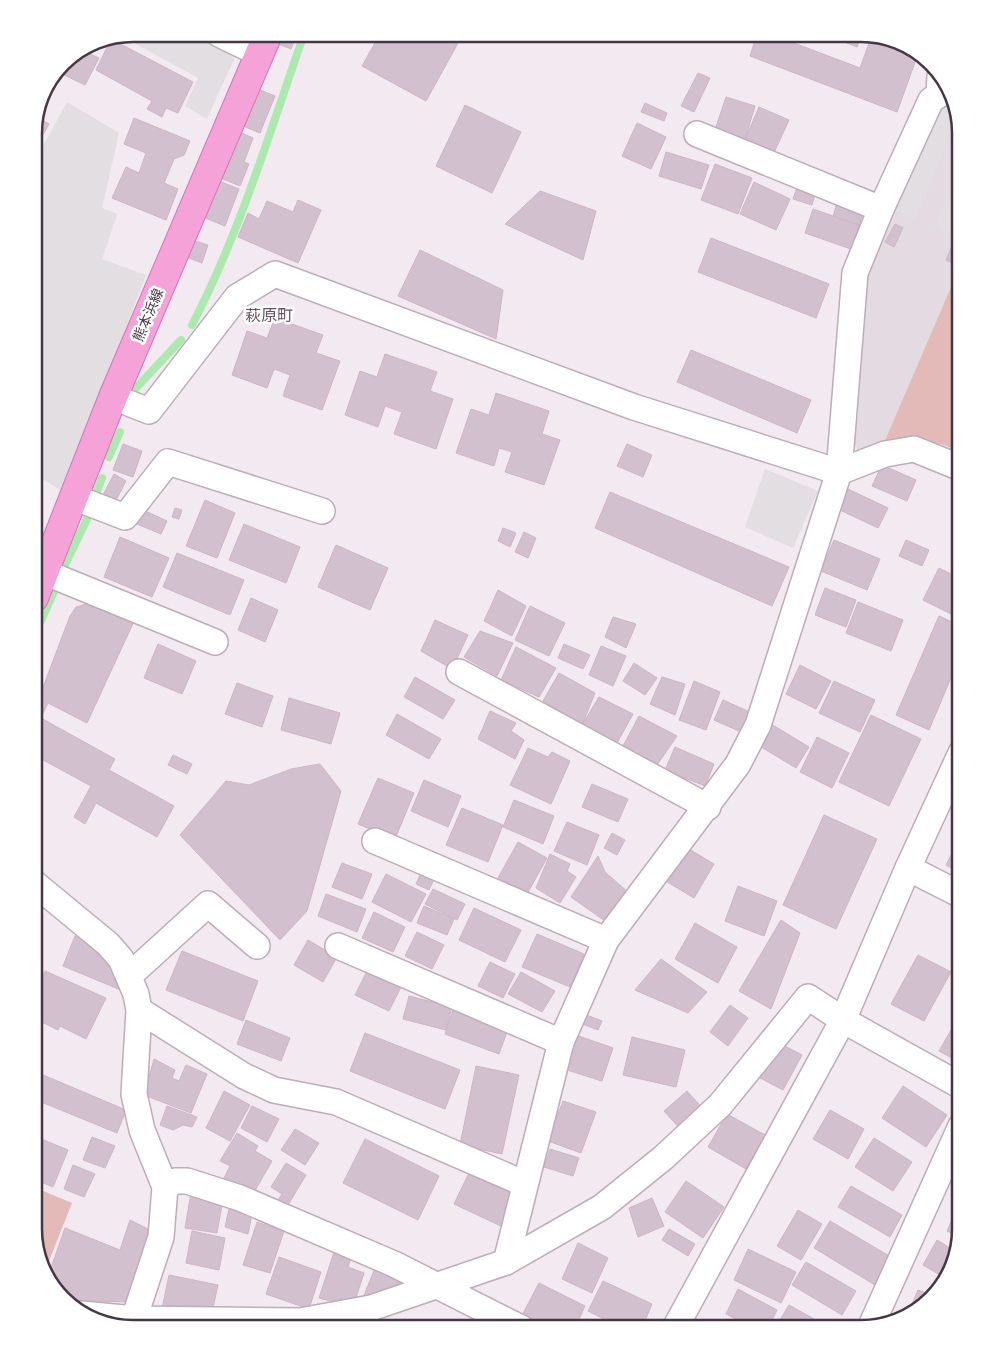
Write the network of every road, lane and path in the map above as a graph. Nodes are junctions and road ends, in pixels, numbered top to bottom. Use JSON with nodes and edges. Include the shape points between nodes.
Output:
{"nodes":[{"id":1,"x":264,"y":44,"type":"edge"},
{"id":2,"x":939,"y":87,"type":"edge"},
{"id":3,"x":697,"y":134,"type":"dead end"},
{"id":4,"x":881,"y":209,"type":"junction"},
{"id":5,"x":113,"y":398,"type":"junction"},
{"id":6,"x":952,"y":464,"type":"edge"},
{"id":7,"x":839,"y":472,"type":"junction"},
{"id":8,"x":73,"y":497,"type":"junction"},
{"id":9,"x":322,"y":511,"type":"dead end"},
{"id":10,"x":43,"y":561,"type":"edge"},
{"id":11,"x":42,"y":562,"type":"edge"},
{"id":12,"x":215,"y":642,"type":"dead end"},
{"id":13,"x":459,"y":672,"type":"dead end"},
{"id":14,"x":952,"y":773,"type":"edge"},
{"id":15,"x":708,"y":807,"type":"junction"},
{"id":16,"x":375,"y":841,"type":"dead end"},
{"id":17,"x":908,"y":868,"type":"junction"},
{"id":18,"x":42,"y":890,"type":"edge"},
{"id":19,"x":952,"y":890,"type":"edge"},
{"id":20,"x":606,"y":940,"type":"junction"},
{"id":21,"x":257,"y":946,"type":"dead end"},
{"id":22,"x":338,"y":946,"type":"dead end"},
{"id":23,"x":129,"y":976,"type":"junction"},
{"id":24,"x":139,"y":1010,"type":"junction"},
{"id":25,"x":843,"y":1020,"type":"junction"},
{"id":26,"x":561,"y":1042,"type":"junction"},
{"id":27,"x":952,"y":1081,"type":"edge"},
{"id":28,"x":952,"y":1146,"type":"edge"},
{"id":29,"x":524,"y":1184,"type":"junction"},
{"id":30,"x":165,"y":1187,"type":"junction"},
{"id":31,"x":506,"y":1262,"type":"junction"},
{"id":32,"x":439,"y":1286,"type":"junction"},
{"id":33,"x":134,"y":1319,"type":"edge"},
{"id":34,"x":310,"y":1319,"type":"edge"},
{"id":35,"x":874,"y":1319,"type":"edge"},
{"id":36,"x":504,"y":1320,"type":"edge"},
{"id":37,"x":679,"y":1320,"type":"edge"}],
"edges":[{"from":1,"to":5,"type":"main road","name":"熊本浜線"},
{"from":2,"to":4,"type":"street","via":[[939,95],[930,100]]},
{"from":3,"to":4,"type":"street"},
{"from":4,"to":7,"type":"street","via":[[855,273]]},
{"from":5,"to":7,"type":"street","via":[[149,411],[237,297],[274,274],[634,407]]},
{"from":5,"to":8,"type":"main road","name":"熊本浜線"},
{"from":6,"to":7,"type":"street","via":[[914,449],[885,454]]},
{"from":7,"to":15,"type":"street","via":[[758,725],[738,764]]},
{"from":8,"to":9,"type":"street","via":[[125,517],[168,462]]},
{"from":8,"to":10,"type":"main road","name":"熊本浜線"},
{"from":11,"to":12,"type":"street"},
{"from":13,"to":15,"type":"street"},
{"from":14,"to":17,"type":"street"},
{"from":15,"to":20,"type":"street"},
{"from":16,"to":20,"type":"street"},
{"from":17,"to":19,"type":"street"},
{"from":17,"to":25,"type":"street"},
{"from":18,"to":23,"type":"street","via":[[108,944],[121,959]]},
{"from":20,"to":26,"type":"street"},
{"from":21,"to":23,"type":"street","via":[[208,904]]},
{"from":22,"to":26,"type":"street"},
{"from":23,"to":24,"type":"street"},
{"from":24,"to":29,"type":"street","via":[[244,1076],[274,1090],[336,1102]]},
{"from":24,"to":30,"type":"street","via":[[134,1094],[142,1130]]},
{"from":25,"to":27,"type":"street"},
{"from":25,"to":31,"type":"street","via":[[808,997],[720,1105],[663,1158],[602,1207]]},
{"from":25,"to":37,"type":"street"},
{"from":26,"to":29,"type":"street"},
{"from":28,"to":35,"type":"street"},
{"from":29,"to":31,"type":"street"},
{"from":30,"to":32,"type":"street","via":[[175,1181],[187,1181],[240,1198]]},
{"from":30,"to":33,"type":"street","via":[[161,1237]]},
{"from":31,"to":32,"type":"street"},
{"from":32,"to":34,"type":"street","via":[[371,1308]]},
{"from":32,"to":36,"type":"street"}]}
